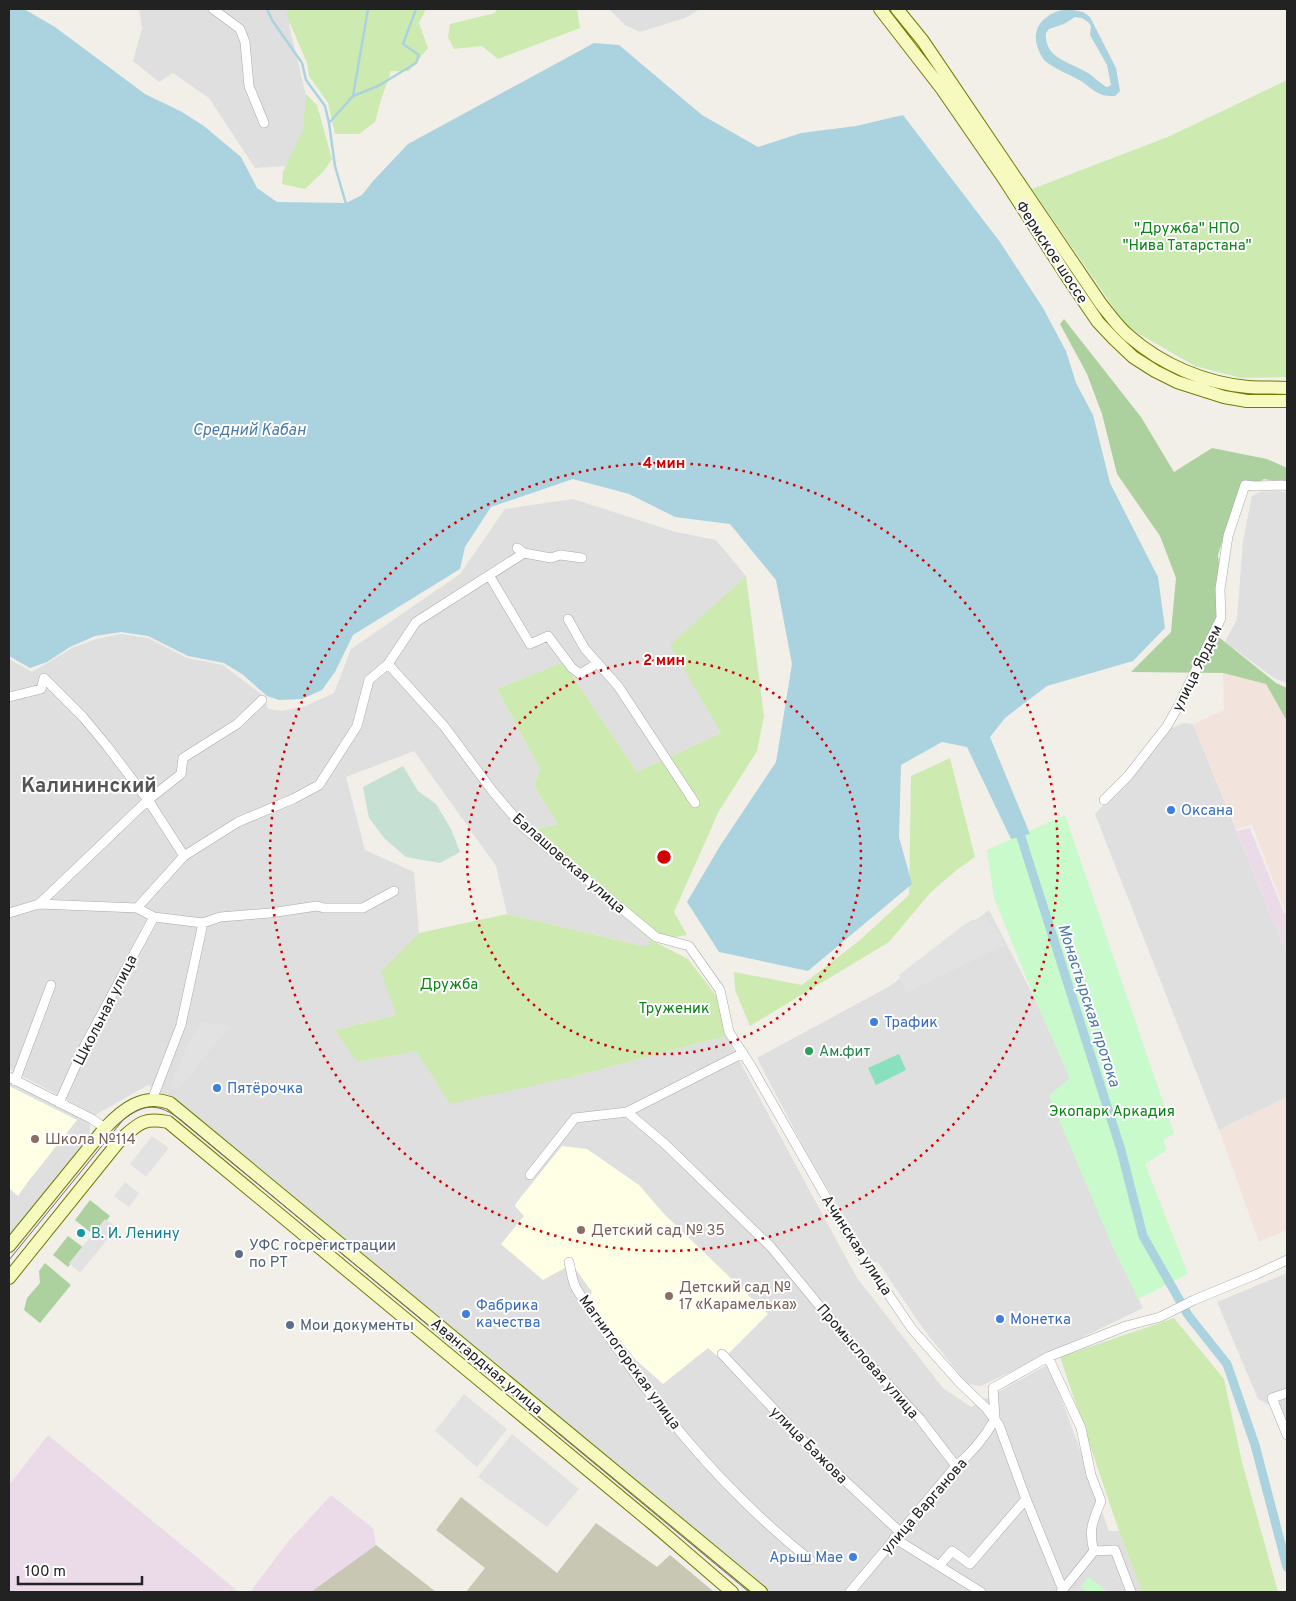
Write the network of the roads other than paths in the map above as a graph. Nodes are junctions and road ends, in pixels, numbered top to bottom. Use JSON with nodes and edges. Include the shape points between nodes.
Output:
{"nodes":[{"id":1,"x":213,"y":9,"type":"edge"},
{"id":2,"x":880,"y":9,"type":"edge"},
{"id":3,"x":897,"y":9,"type":"edge"},
{"id":4,"x":264,"y":122,"type":"dead end"},
{"id":5,"x":1287,"y":388,"type":"edge"},
{"id":6,"x":1287,"y":401,"type":"edge"},
{"id":7,"x":1287,"y":486,"type":"edge"},
{"id":8,"x":582,"y":558,"type":"dead end"},
{"id":9,"x":488,"y":575,"type":"junction"},
{"id":10,"x":568,"y":619,"type":"dead end"},
{"id":11,"x":598,"y":663,"type":"junction"},
{"id":12,"x":388,"y":664,"type":"junction"},
{"id":13,"x":9,"y":697,"type":"edge"},
{"id":14,"x":262,"y":700,"type":"dead end"},
{"id":15,"x":148,"y":800,"type":"junction"},
{"id":16,"x":1104,"y":800,"type":"dead end"},
{"id":17,"x":695,"y":804,"type":"dead end"},
{"id":18,"x":184,"y":856,"type":"junction"},
{"id":19,"x":394,"y":891,"type":"dead end"},
{"id":20,"x":39,"y":904,"type":"junction"},
{"id":21,"x":137,"y":908,"type":"junction"},
{"id":22,"x":9,"y":913,"type":"edge"},
{"id":23,"x":154,"y":917,"type":"junction"},
{"id":24,"x":203,"y":923,"type":"junction"},
{"id":25,"x":51,"y":986,"type":"dead end"},
{"id":26,"x":743,"y":1053,"type":"junction"},
{"id":27,"x":12,"y":1079,"type":"edge"},
{"id":28,"x":152,"y":1100,"type":"junction"},
{"id":29,"x":59,"y":1103,"type":"junction"},
{"id":30,"x":627,"y":1112,"type":"junction"},
{"id":31,"x":105,"y":1128,"type":"junction"},
{"id":32,"x":530,"y":1175,"type":"dead end"},
{"id":33,"x":9,"y":1246,"type":"edge"},
{"id":34,"x":1287,"y":1260,"type":"edge"},
{"id":35,"x":569,"y":1262,"type":"dead end"},
{"id":36,"x":9,"y":1278,"type":"edge"},
{"id":37,"x":722,"y":1354,"type":"dead end"},
{"id":38,"x":1048,"y":1357,"type":"junction"},
{"id":39,"x":1287,"y":1393,"type":"edge"},
{"id":40,"x":995,"y":1419,"type":"junction"},
{"id":41,"x":1287,"y":1435,"type":"edge"},
{"id":42,"x":956,"y":1466,"type":"junction"},
{"id":43,"x":1026,"y":1498,"type":"junction"},
{"id":44,"x":897,"y":1535,"type":"junction"},
{"id":45,"x":1094,"y":1551,"type":"junction"},
{"id":46,"x":810,"y":1560,"type":"dead end"},
{"id":47,"x":939,"y":1566,"type":"junction"},
{"id":48,"x":1062,"y":1591,"type":"edge"},
{"id":49,"x":732,"y":1592,"type":"edge"},
{"id":50,"x":761,"y":1592,"type":"edge"},
{"id":51,"x":850,"y":1592,"type":"edge"},
{"id":52,"x":981,"y":1592,"type":"edge"},
{"id":53,"x":1131,"y":1592,"type":"edge"}],
"edges":[{"from":1,"to":4,"type":"street","via":[[240,29],[245,42],[249,86]]},
{"from":2,"to":6,"type":"main road","name":"Фермское шоссе","via":[[942,88],[1098,322],[1114,340],[1155,372],[1176,382],[1247,401]]},
{"from":3,"to":5,"type":"main road","name":"Фермское шоссе","via":[[923,41],[1101,304],[1128,336],[1165,362],[1206,379],[1248,387]]},
{"from":7,"to":16,"type":"street","name":"улица Ярдем","via":[[1245,485],[1228,536],[1220,589],[1221,618],[1168,726]]},
{"from":8,"to":9,"type":"street","via":[[560,555],[551,558],[520,551]]},
{"from":9,"to":11,"type":"street","via":[[530,644],[548,636],[580,674]]},
{"from":9,"to":12,"type":"street","via":[[416,622]]},
{"from":10,"to":11,"type":"street","via":[[585,649]]},
{"from":11,"to":17,"type":"street","via":[[618,686]]},
{"from":12,"to":18,"type":"street","via":[[369,680],[357,726],[319,785],[238,822]]},
{"from":12,"to":26,"type":"street","name":"Балашовская улица","via":[[444,726],[523,827],[656,937],[689,946],[720,990],[729,1032]]},
{"from":13,"to":15,"type":"street","via":[[41,689],[44,678],[83,717]]},
{"from":14,"to":15,"type":"street","via":[[237,724],[183,758],[181,774]]},
{"from":15,"to":18,"type":"street"},
{"from":15,"to":20,"type":"street"},
{"from":18,"to":21,"type":"street"},
{"from":19,"to":24,"type":"street","via":[[363,908],[317,906],[220,917]]},
{"from":20,"to":21,"type":"street"},
{"from":20,"to":22,"type":"street"},
{"from":21,"to":23,"type":"street"},
{"from":23,"to":24,"type":"street"},
{"from":23,"to":29,"type":"street","name":"Школьная улица","via":[[85,1045]]},
{"from":24,"to":28,"type":"street","via":[[181,1025]]},
{"from":25,"to":27,"type":"street"},
{"from":26,"to":30,"type":"street"},
{"from":26,"to":40,"type":"street","name":"Ачинская улица","via":[[846,1232],[908,1325]]},
{"from":27,"to":29,"type":"street"},
{"from":28,"to":31,"type":"main road","via":[[130,1106]]},
{"from":28,"to":50,"type":"main road","name":"Авангардная улица","via":[[170,1103]]},
{"from":29,"to":31,"type":"street"},
{"from":30,"to":32,"type":"street","via":[[575,1118]]},
{"from":30,"to":42,"type":"street","name":"Промысловая улица","via":[[665,1144],[771,1247],[850,1343],[920,1419]]},
{"from":31,"to":33,"type":"main road"},
{"from":34,"to":38,"type":"street","via":[[1160,1316]]},
{"from":35,"to":46,"type":"street","name":"Магнитогорская улица","via":[[575,1286],[626,1362],[679,1431],[742,1498]]},
{"from":36,"to":49,"type":"main road","name":"Авангардная улица","via":[[120,1140],[138,1124],[153,1119],[168,1122]]},
{"from":37,"to":44,"type":"street","name":"улица Бажова"},
{"from":38,"to":40,"type":"street","via":[[993,1388]]},
{"from":38,"to":45,"type":"street","via":[[1081,1428],[1091,1475],[1101,1501],[1092,1524]]},
{"from":39,"to":41,"type":"street","via":[[1272,1398]]},
{"from":40,"to":42,"type":"street","name":"улица Варганова","via":[[970,1455]]},
{"from":40,"to":43,"type":"street"},
{"from":42,"to":44,"type":"street","name":"улица Варганова"},
{"from":43,"to":47,"type":"street","via":[[970,1564],[952,1550]]},
{"from":43,"to":48,"type":"street"},
{"from":44,"to":47,"type":"street","name":"улица Бажова"},
{"from":44,"to":51,"type":"street","name":"улица Варганова"},
{"from":45,"to":48,"type":"street"},
{"from":45,"to":53,"type":"street","via":[[1115,1550]]},
{"from":47,"to":52,"type":"street","name":"улица Бажова"}]}
